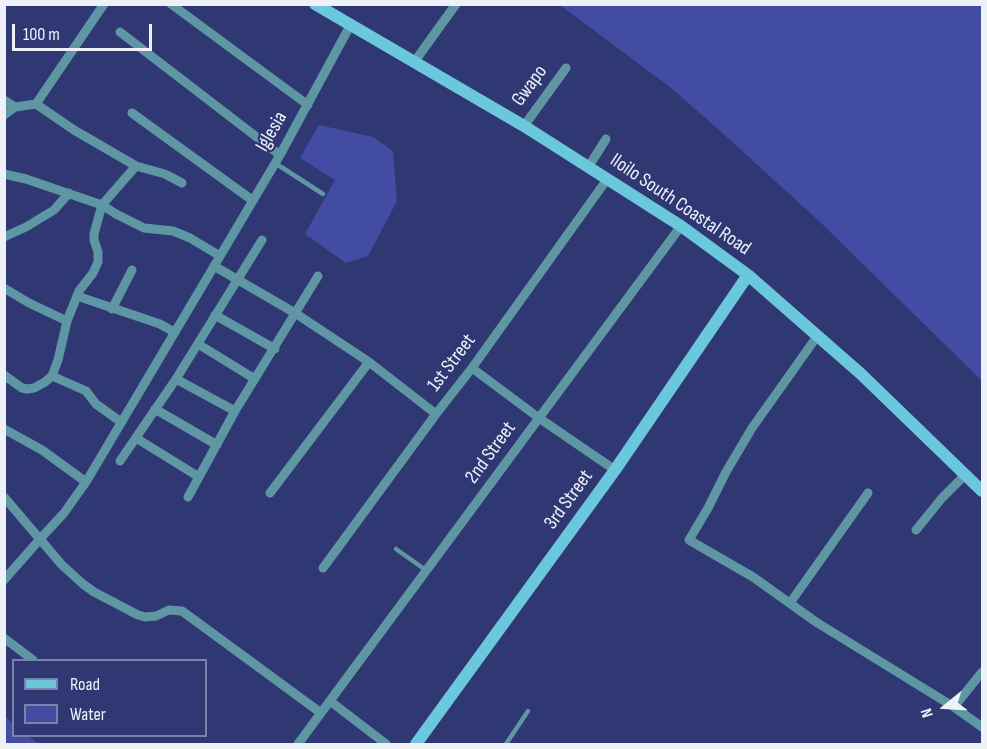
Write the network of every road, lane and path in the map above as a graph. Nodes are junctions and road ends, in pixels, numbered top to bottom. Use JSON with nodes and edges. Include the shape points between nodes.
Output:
{"nodes":[{"id":1,"x":104,"y":4,"type":"edge"},
{"id":2,"x":171,"y":4,"type":"edge"},
{"id":3,"x":315,"y":4,"type":"edge"},
{"id":4,"x":456,"y":4,"type":"edge"},
{"id":5,"x":351,"y":24,"type":"junction"},
{"id":6,"x":120,"y":32,"type":"dead end"},
{"id":7,"x":415,"y":61,"type":"junction"},
{"id":8,"x":566,"y":68,"type":"dead end"},
{"id":9,"x":4,"y":100,"type":"edge"},
{"id":10,"x":36,"y":104,"type":"junction"},
{"id":11,"x":308,"y":105,"type":"junction"},
{"id":12,"x":15,"y":107,"type":"junction"},
{"id":13,"x":132,"y":113,"type":"dead end"},
{"id":14,"x":4,"y":115,"type":"edge"},
{"id":15,"x":524,"y":126,"type":"junction"},
{"id":16,"x":606,"y":139,"type":"dead end"},
{"id":17,"x":277,"y":159,"type":"junction"},
{"id":18,"x":136,"y":166,"type":"junction"},
{"id":19,"x":589,"y":166,"type":"junction"},
{"id":20,"x":4,"y":174,"type":"edge"},
{"id":21,"x":608,"y":178,"type":"junction"},
{"id":22,"x":182,"y":183,"type":"dead end"},
{"id":23,"x":69,"y":194,"type":"junction"},
{"id":24,"x":323,"y":194,"type":"dead end"},
{"id":25,"x":252,"y":200,"type":"junction"},
{"id":26,"x":102,"y":205,"type":"junction"},
{"id":27,"x":681,"y":226,"type":"junction"},
{"id":28,"x":4,"y":237,"type":"edge"},
{"id":29,"x":262,"y":240,"type":"dead end"},
{"id":30,"x":220,"y":256,"type":"junction"},
{"id":31,"x":214,"y":266,"type":"junction"},
{"id":32,"x":132,"y":270,"type":"dead end"},
{"id":33,"x":747,"y":275,"type":"junction"},
{"id":34,"x":318,"y":276,"type":"dead end"},
{"id":35,"x":238,"y":280,"type":"junction"},
{"id":36,"x":4,"y":288,"type":"edge"},
{"id":37,"x":77,"y":296,"type":"junction"},
{"id":38,"x":112,"y":309,"type":"junction"},
{"id":39,"x":295,"y":313,"type":"junction"},
{"id":40,"x":215,"y":315,"type":"junction"},
{"id":41,"x":68,"y":321,"type":"junction"},
{"id":42,"x":174,"y":332,"type":"junction"},
{"id":43,"x":818,"y":335,"type":"junction"},
{"id":44,"x":198,"y":344,"type":"junction"},
{"id":45,"x":274,"y":348,"type":"junction"},
{"id":46,"x":369,"y":362,"type":"junction"},
{"id":47,"x":472,"y":368,"type":"junction"},
{"id":48,"x":4,"y":375,"type":"edge"},
{"id":49,"x":52,"y":376,"type":"junction"},
{"id":50,"x":176,"y":379,"type":"junction"},
{"id":51,"x":255,"y":379,"type":"junction"},
{"id":52,"x":155,"y":409,"type":"junction"},
{"id":53,"x":236,"y":411,"type":"junction"},
{"id":54,"x":436,"y":414,"type":"junction"},
{"id":55,"x":539,"y":418,"type":"junction"},
{"id":56,"x":121,"y":422,"type":"junction"},
{"id":57,"x":4,"y":429,"type":"edge"},
{"id":58,"x":136,"y":438,"type":"junction"},
{"id":59,"x":218,"y":445,"type":"junction"},
{"id":60,"x":120,"y":461,"type":"dead end"},
{"id":61,"x":615,"y":470,"type":"junction"},
{"id":62,"x":965,"y":475,"type":"junction"},
{"id":63,"x":199,"y":477,"type":"junction"},
{"id":64,"x":86,"y":482,"type":"junction"},
{"id":65,"x":982,"y":490,"type":"edge"},
{"id":66,"x":868,"y":493,"type":"dead end"},
{"id":67,"x":270,"y":494,"type":"dead end"},
{"id":68,"x":4,"y":497,"type":"edge"},
{"id":69,"x":188,"y":497,"type":"dead end"},
{"id":70,"x":916,"y":530,"type":"dead end"},
{"id":71,"x":40,"y":538,"type":"junction"},
{"id":72,"x":396,"y":549,"type":"dead end"},
{"id":73,"x":324,"y":568,"type":"dead end"},
{"id":74,"x":427,"y":571,"type":"junction"},
{"id":75,"x":4,"y":580,"type":"edge"},
{"id":76,"x":790,"y":603,"type":"junction"},
{"id":77,"x":4,"y":638,"type":"edge"},
{"id":78,"x":32,"y":659,"type":"edge"},
{"id":79,"x":982,"y":672,"type":"edge"},
{"id":80,"x":330,"y":701,"type":"junction"},
{"id":81,"x":954,"y":707,"type":"junction"},
{"id":82,"x":528,"y":711,"type":"dead end"},
{"id":83,"x":321,"y":713,"type":"junction"},
{"id":84,"x":982,"y":727,"type":"edge"},
{"id":85,"x":298,"y":744,"type":"edge"},
{"id":86,"x":386,"y":744,"type":"edge"},
{"id":87,"x":416,"y":744,"type":"edge"},
{"id":88,"x":506,"y":744,"type":"edge"}],
"edges":[{"from":1,"to":10,"type":"street"},
{"from":2,"to":11,"type":"street"},
{"from":3,"to":5,"type":"street","name":"Iloilo South Coastal Road"},
{"from":4,"to":7,"type":"street"},
{"from":5,"to":7,"type":"street","name":"Iloilo South Coastal Road"},
{"from":5,"to":11,"type":"street","name":"Iglesia"},
{"from":6,"to":17,"type":"street"},
{"from":7,"to":15,"type":"street","name":"Iloilo South Coastal Road"},
{"from":8,"to":15,"type":"street","name":"Gwapo"},
{"from":9,"to":12,"type":"street"},
{"from":10,"to":12,"type":"street"},
{"from":10,"to":18,"type":"street"},
{"from":11,"to":17,"type":"street","name":"Iglesia"},
{"from":12,"to":14,"type":"street"},
{"from":13,"to":25,"type":"street"},
{"from":15,"to":19,"type":"street","name":"Iloilo South Coastal Road"},
{"from":16,"to":19,"type":"street"},
{"from":17,"to":24,"type":"lane"},
{"from":17,"to":25,"type":"street","name":"Iglesia"},
{"from":18,"to":22,"type":"street"},
{"from":18,"to":26,"type":"street"},
{"from":19,"to":21,"type":"street","name":"Iloilo South Coastal Road"},
{"from":20,"to":23,"type":"street"},
{"from":21,"to":27,"type":"street","name":"Iloilo South Coastal Road"},
{"from":21,"to":47,"type":"street","name":"1st Street"},
{"from":23,"to":26,"type":"street"},
{"from":23,"to":28,"type":"street","via":[[54,210]]},
{"from":25,"to":30,"type":"street","name":"Iglesia"},
{"from":26,"to":30,"type":"street","via":[[144,228],[173,231],[190,238]]},
{"from":26,"to":37,"type":"street","via":[[94,234],[98,262]]},
{"from":27,"to":33,"type":"street","name":"Iloilo South Coastal Road"},
{"from":27,"to":55,"type":"street","name":"2nd Street"},
{"from":29,"to":35,"type":"street"},
{"from":30,"to":31,"type":"street","name":"Iglesia"},
{"from":31,"to":35,"type":"street"},
{"from":31,"to":42,"type":"street","name":"Iglesia"},
{"from":32,"to":38,"type":"street"},
{"from":33,"to":43,"type":"street","name":"Iloilo South Coastal Road"},
{"from":33,"to":61,"type":"street","name":"3rd Street"},
{"from":34,"to":39,"type":"street"},
{"from":35,"to":39,"type":"street"},
{"from":35,"to":40,"type":"street"},
{"from":36,"to":41,"type":"street"},
{"from":37,"to":38,"type":"street"},
{"from":37,"to":41,"type":"street"},
{"from":38,"to":42,"type":"street"},
{"from":39,"to":45,"type":"street"},
{"from":39,"to":46,"type":"street"},
{"from":40,"to":44,"type":"street"},
{"from":40,"to":45,"type":"street"},
{"from":41,"to":49,"type":"street"},
{"from":42,"to":56,"type":"street","name":"Iglesia"},
{"from":43,"to":62,"type":"street","name":"Iloilo South Coastal Road"},
{"from":43,"to":76,"type":"street","via":[[752,428],[689,540]]},
{"from":44,"to":50,"type":"street"},
{"from":44,"to":51,"type":"street"},
{"from":45,"to":51,"type":"street"},
{"from":46,"to":54,"type":"street"},
{"from":46,"to":67,"type":"street"},
{"from":47,"to":54,"type":"street","name":"1st Street"},
{"from":47,"to":55,"type":"street"},
{"from":48,"to":49,"type":"street","via":[[27,389]]},
{"from":49,"to":56,"type":"street","via":[[86,391],[96,404]]},
{"from":50,"to":52,"type":"street"},
{"from":50,"to":53,"type":"street"},
{"from":51,"to":53,"type":"street"},
{"from":52,"to":58,"type":"street"},
{"from":52,"to":59,"type":"street"},
{"from":53,"to":59,"type":"street"},
{"from":54,"to":73,"type":"street","name":"1st Street"},
{"from":55,"to":61,"type":"street"},
{"from":55,"to":74,"type":"street","name":"2nd Street"},
{"from":56,"to":64,"type":"street","name":"Iglesia"},
{"from":57,"to":64,"type":"street"},
{"from":58,"to":60,"type":"street"},
{"from":58,"to":63,"type":"street"},
{"from":59,"to":63,"type":"street"},
{"from":61,"to":87,"type":"street","name":"3rd Street"},
{"from":62,"to":65,"type":"street","name":"Iloilo South Coastal Road"},
{"from":62,"to":70,"type":"street"},
{"from":63,"to":69,"type":"street"},
{"from":64,"to":71,"type":"street","name":"Iglesia"},
{"from":66,"to":76,"type":"street"},
{"from":68,"to":71,"type":"street"},
{"from":71,"to":75,"type":"street","name":"Iglesia"},
{"from":71,"to":83,"type":"street","via":[[62,565],[94,592],[145,617],[169,610],[182,611]]},
{"from":72,"to":74,"type":"lane"},
{"from":74,"to":80,"type":"street","name":"2nd Street"},
{"from":76,"to":81,"type":"street"},
{"from":77,"to":78,"type":"street"},
{"from":79,"to":81,"type":"street"},
{"from":80,"to":83,"type":"street","name":"2nd Street"},
{"from":80,"to":86,"type":"street"},
{"from":81,"to":84,"type":"street"},
{"from":82,"to":88,"type":"lane"},
{"from":83,"to":85,"type":"street","name":"2nd Street"}]}
